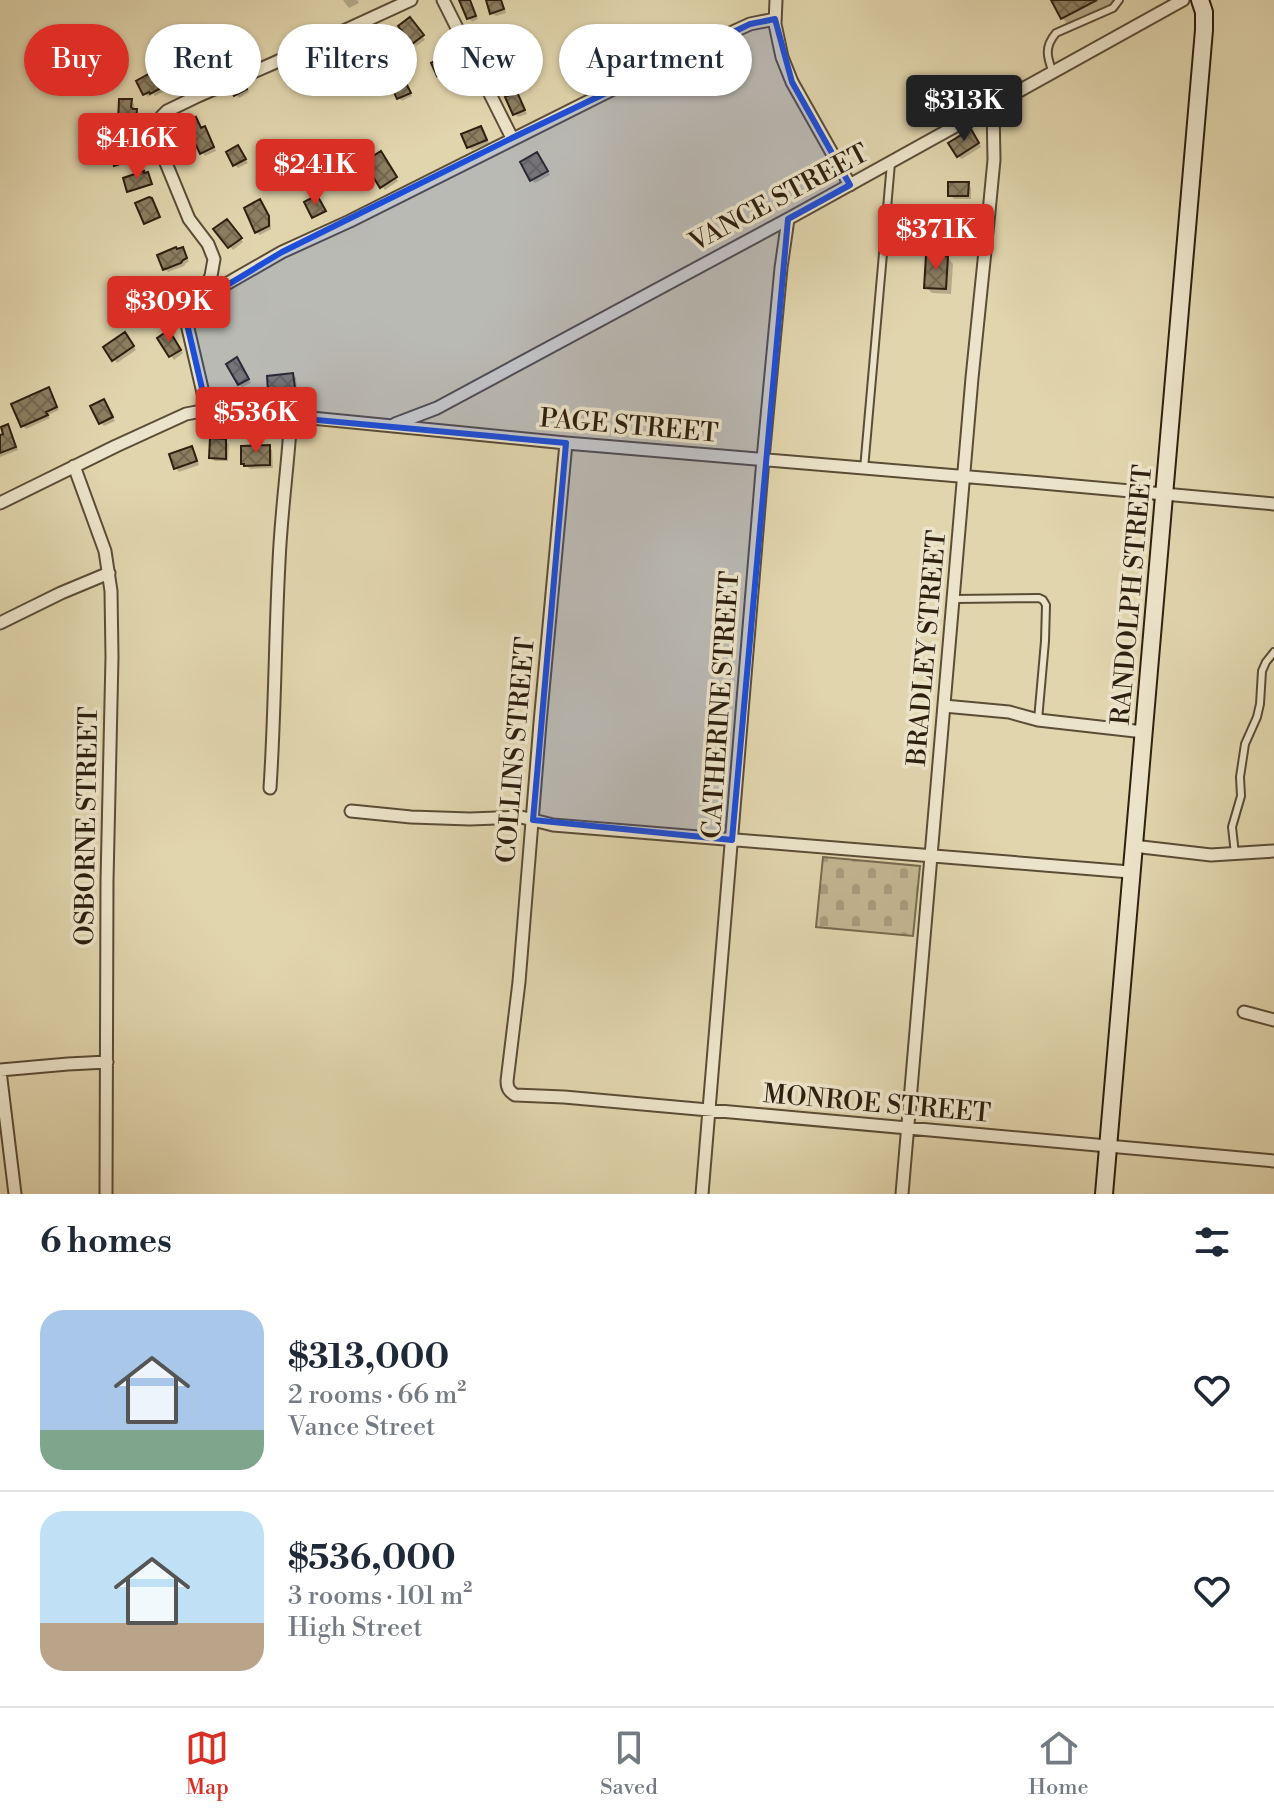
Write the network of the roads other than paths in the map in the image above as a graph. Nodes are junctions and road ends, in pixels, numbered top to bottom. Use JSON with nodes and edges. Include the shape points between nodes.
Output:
{"nodes":[{"id":1,"x":411,"y":0,"type":"edge"},
{"id":2,"x":443,"y":0,"type":"edge"},
{"id":3,"x":776,"y":0,"type":"edge"},
{"id":4,"x":1119,"y":0,"type":"edge"},
{"id":5,"x":1183,"y":0,"type":"edge"},
{"id":6,"x":1200,"y":0,"type":"edge"},
{"id":7,"x":775,"y":19,"type":"junction"},
{"id":8,"x":1053,"y":73,"type":"junction"},
{"id":9,"x":993,"y":106,"type":"junction"},
{"id":10,"x":512,"y":138,"type":"junction"},
{"id":11,"x":891,"y":163,"type":"junction"},
{"id":12,"x":850,"y":185,"type":"junction"},
{"id":13,"x":788,"y":219,"type":"junction"},
{"id":14,"x":200,"y":299,"type":"junction"},
{"id":15,"x":207,"y":410,"type":"junction"},
{"id":16,"x":291,"y":416,"type":"junction"},
{"id":17,"x":391,"y":426,"type":"junction"},
{"id":18,"x":566,"y":443,"type":"junction"},
{"id":19,"x":763,"y":459,"type":"junction"},
{"id":20,"x":74,"y":466,"type":"junction"},
{"id":21,"x":864,"y":469,"type":"junction"},
{"id":22,"x":964,"y":477,"type":"junction"},
{"id":23,"x":1164,"y":494,"type":"junction"},
{"id":24,"x":0,"y":503,"type":"edge"},
{"id":25,"x":1274,"y":504,"type":"edge"},
{"id":26,"x":109,"y":573,"type":"junction"},
{"id":27,"x":954,"y":599,"type":"junction"},
{"id":28,"x":0,"y":623,"type":"edge"},
{"id":29,"x":1274,"y":652,"type":"edge"},
{"id":30,"x":944,"y":706,"type":"junction"},
{"id":31,"x":1038,"y":720,"type":"junction"},
{"id":32,"x":1144,"y":732,"type":"junction"},
{"id":33,"x":270,"y":788,"type":"dead end"},
{"id":34,"x":351,"y":811,"type":"dead end"},
{"id":35,"x":533,"y":820,"type":"junction"},
{"id":36,"x":732,"y":840,"type":"junction"},
{"id":37,"x":1133,"y":846,"type":"junction"},
{"id":38,"x":1274,"y":851,"type":"edge"},
{"id":39,"x":1235,"y":854,"type":"junction"},
{"id":40,"x":932,"y":856,"type":"junction"},
{"id":41,"x":1130,"y":872,"type":"junction"},
{"id":42,"x":1244,"y":1012,"type":"dead end"},
{"id":43,"x":1274,"y":1020,"type":"edge"},
{"id":44,"x":509,"y":1060,"type":"joint"},
{"id":45,"x":107,"y":1062,"type":"junction"},
{"id":46,"x":0,"y":1071,"type":"edge"},
{"id":47,"x":708,"y":1111,"type":"junction"},
{"id":48,"x":907,"y":1128,"type":"junction"},
{"id":49,"x":1108,"y":1145,"type":"junction"},
{"id":50,"x":1274,"y":1161,"type":"edge"},
{"id":51,"x":15,"y":1194,"type":"edge"},
{"id":52,"x":106,"y":1194,"type":"edge"},
{"id":53,"x":702,"y":1194,"type":"edge"},
{"id":54,"x":902,"y":1194,"type":"edge"},
{"id":55,"x":1104,"y":1194,"type":"edge"}],
"edges":[{"from":1,"to":14,"type":"street","via":[[167,111],[158,123],[156,138],[179,199],[214,259]]},
{"from":2,"to":10,"type":"street"},
{"from":3,"to":7,"type":"street"},
{"from":4,"to":8,"type":"lane","via":[[1113,8],[1056,33],[1047,48]]},
{"from":5,"to":8,"type":"street","name":"VANCE STREET"},
{"from":6,"to":23,"type":"street","name":"RANDOLPH STREET","via":[[1204,30]]},
{"from":7,"to":10,"type":"street","via":[[736,30]]},
{"from":7,"to":12,"type":"street","via":[[792,82]]},
{"from":8,"to":9,"type":"street","name":"VANCE STREET"},
{"from":9,"to":11,"type":"street","name":"VANCE STREET"},
{"from":9,"to":22,"type":"street","name":"BRADLEY STREET","via":[[994,160]]},
{"from":10,"to":14,"type":"street","via":[[282,252]]},
{"from":11,"to":12,"type":"street","name":"VANCE STREET"},
{"from":11,"to":21,"type":"lane"},
{"from":12,"to":13,"type":"street","name":"VANCE STREET"},
{"from":13,"to":17,"type":"street","name":"VANCE STREET","via":[[437,408]]},
{"from":13,"to":19,"type":"street","name":"CATHERINE STREET"},
{"from":14,"to":15,"type":"street","via":[[186,316]]},
{"from":15,"to":16,"type":"street","name":"PAGE STREET"},
{"from":15,"to":20,"type":"street","name":"PAGE STREET","via":[[186,414]]},
{"from":16,"to":17,"type":"street","name":"PAGE STREET"},
{"from":16,"to":33,"type":"street"},
{"from":17,"to":18,"type":"street","name":"PAGE STREET"},
{"from":18,"to":19,"type":"street","name":"PAGE STREET"},
{"from":18,"to":35,"type":"street","name":"COLLINS STREET"},
{"from":19,"to":21,"type":"street","name":"PAGE STREET"},
{"from":19,"to":36,"type":"street","name":"CATHERINE STREET"},
{"from":20,"to":24,"type":"street","name":"PAGE STREET"},
{"from":20,"to":26,"type":"street","name":"OSBORNE STREET"},
{"from":21,"to":22,"type":"street","name":"PAGE STREET"},
{"from":22,"to":23,"type":"street","name":"PAGE STREET"},
{"from":22,"to":27,"type":"street","name":"BRADLEY STREET"},
{"from":23,"to":25,"type":"street","name":"PAGE STREET"},
{"from":23,"to":32,"type":"street","name":"RANDOLPH STREET"},
{"from":26,"to":28,"type":"street"},
{"from":26,"to":45,"type":"street","name":"OSBORNE STREET"},
{"from":27,"to":30,"type":"street","name":"BRADLEY STREET"},
{"from":27,"to":31,"type":"lane","via":[[1043,600]]},
{"from":29,"to":39,"type":"lane","via":[[1262,671],[1257,717],[1245,744],[1241,796],[1232,827]]},
{"from":30,"to":31,"type":"street"},
{"from":30,"to":40,"type":"street","name":"BRADLEY STREET"},
{"from":31,"to":32,"type":"street"},
{"from":32,"to":37,"type":"street","name":"RANDOLPH STREET"},
{"from":34,"to":35,"type":"street"},
{"from":35,"to":36,"type":"street"},
{"from":35,"to":44,"type":"street","name":"COLLINS STREET"},
{"from":36,"to":40,"type":"street"},
{"from":36,"to":47,"type":"street","name":"CATHERINE STREET"},
{"from":37,"to":39,"type":"street"},
{"from":37,"to":41,"type":"street","name":"RANDOLPH STREET"},
{"from":38,"to":39,"type":"street"},
{"from":40,"to":41,"type":"street"},
{"from":40,"to":48,"type":"street","name":"BRADLEY STREET"},
{"from":41,"to":49,"type":"street","name":"RANDOLPH STREET"},
{"from":42,"to":43,"type":"street"},
{"from":44,"to":47,"type":"street","name":"MONROE STREET","via":[[507,1086],[515,1095]]},
{"from":45,"to":46,"type":"street"},
{"from":45,"to":52,"type":"street","name":"OSBORNE STREET"},
{"from":46,"to":51,"type":"street"},
{"from":47,"to":48,"type":"street","name":"MONROE STREET"},
{"from":47,"to":53,"type":"street","name":"CATHERINE STREET"},
{"from":48,"to":49,"type":"street","name":"MONROE STREET"},
{"from":48,"to":54,"type":"street","name":"BRADLEY STREET"},
{"from":49,"to":50,"type":"street","name":"MONROE STREET"},
{"from":49,"to":55,"type":"street","name":"RANDOLPH STREET"}]}
